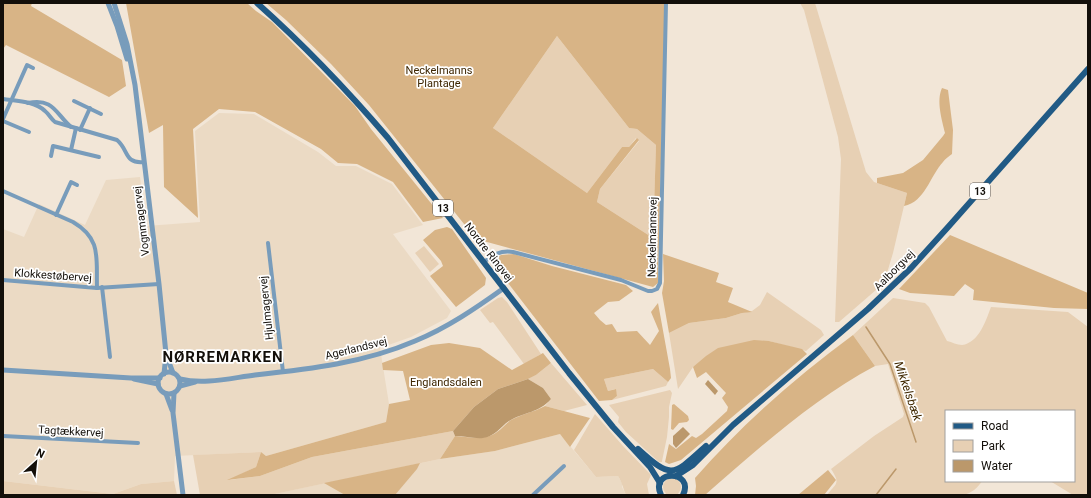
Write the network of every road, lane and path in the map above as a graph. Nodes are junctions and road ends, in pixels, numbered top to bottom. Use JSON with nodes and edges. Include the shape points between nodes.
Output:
{"nodes":[{"id":1,"x":108,"y":3,"type":"edge"},
{"id":2,"x":114,"y":3,"type":"edge"},
{"id":3,"x":257,"y":3,"type":"edge"},
{"id":4,"x":666,"y":3,"type":"edge"},
{"id":5,"x":33,"y":68,"type":"dead end"},
{"id":6,"x":1088,"y":69,"type":"edge"},
{"id":7,"x":135,"y":85,"type":"junction"},
{"id":8,"x":3,"y":100,"type":"edge"},
{"id":9,"x":11,"y":100,"type":"junction"},
{"id":10,"x":74,"y":101,"type":"dead end"},
{"id":11,"x":28,"y":103,"type":"junction"},
{"id":12,"x":90,"y":108,"type":"junction"},
{"id":13,"x":101,"y":114,"type":"dead end"},
{"id":14,"x":3,"y":120,"type":"edge"},
{"id":15,"x":76,"y":128,"type":"junction"},
{"id":16,"x":28,"y":132,"type":"dead end"},
{"id":17,"x":71,"y":150,"type":"junction"},
{"id":18,"x":51,"y":156,"type":"dead end"},
{"id":19,"x":100,"y":157,"type":"dead end"},
{"id":20,"x":144,"y":162,"type":"junction"},
{"id":21,"x":77,"y":185,"type":"dead end"},
{"id":22,"x":3,"y":191,"type":"edge"},
{"id":23,"x":56,"y":215,"type":"junction"},
{"id":24,"x":268,"y":243,"type":"dead end"},
{"id":25,"x":484,"y":262,"type":"junction"},
{"id":26,"x":3,"y":280,"type":"edge"},
{"id":27,"x":159,"y":284,"type":"junction"},
{"id":28,"x":97,"y":288,"type":"junction"},
{"id":29,"x":102,"y":288,"type":"junction"},
{"id":30,"x":504,"y":288,"type":"junction"},
{"id":31,"x":166,"y":354,"type":"junction"},
{"id":32,"x":110,"y":357,"type":"dead end"},
{"id":33,"x":3,"y":370,"type":"edge"},
{"id":34,"x":283,"y":372,"type":"junction"},
{"id":35,"x":173,"y":373,"type":"junction"},
{"id":36,"x":162,"y":376,"type":"junction"},
{"id":37,"x":131,"y":378,"type":"junction"},
{"id":38,"x":180,"y":379,"type":"junction"},
{"id":39,"x":198,"y":381,"type":"junction"},
{"id":40,"x":158,"y":384,"type":"junction"},
{"id":41,"x":180,"y":386,"type":"junction"},
{"id":42,"x":174,"y":393,"type":"junction"},
{"id":43,"x":166,"y":394,"type":"junction"},
{"id":44,"x":173,"y":413,"type":"junction"},
{"id":45,"x":733,"y":425,"type":"junction"},
{"id":46,"x":613,"y":427,"type":"junction"},
{"id":47,"x":3,"y":436,"type":"edge"},
{"id":48,"x":138,"y":443,"type":"dead end"},
{"id":49,"x":693,"y":465,"type":"junction"},
{"id":50,"x":564,"y":466,"type":"dead end"},
{"id":51,"x":650,"y":467,"type":"junction"},
{"id":52,"x":666,"y":476,"type":"junction"},
{"id":53,"x":676,"y":476,"type":"junction"},
{"id":54,"x":660,"y":483,"type":"junction"},
{"id":55,"x":684,"y":484,"type":"junction"},
{"id":56,"x":660,"y":494,"type":"edge"},
{"id":57,"x":684,"y":494,"type":"edge"},
{"id":58,"x":183,"y":495,"type":"edge"},
{"id":59,"x":533,"y":495,"type":"edge"}],
"edges":[{"from":1,"to":7,"type":"street","name":"Vognmagervej"},
{"from":2,"to":7,"type":"street","name":"Vognmagervej","via":[[127,44]]},
{"from":3,"to":25,"type":"main road","name":"Nordre Ringvej","number":"13","via":[[359,104]]},
{"from":4,"to":25,"type":"street","name":"Neckelmannsvej","via":[[660,283],[657,289],[648,291],[621,280],[513,252],[499,252]]},
{"from":5,"to":9,"type":"street","via":[[27,65]]},
{"from":6,"to":45,"type":"main road","name":"Aalborgvej","number":"13","via":[[911,268]]},
{"from":7,"to":20,"type":"street","name":"Vognmagervej"},
{"from":8,"to":9,"type":"street"},
{"from":9,"to":11,"type":"street"},
{"from":9,"to":14,"type":"street"},
{"from":10,"to":12,"type":"street"},
{"from":11,"to":15,"type":"street","via":[[43,109],[56,122]]},
{"from":11,"to":15,"type":"street","via":[[36,101],[52,105]]},
{"from":12,"to":13,"type":"street"},
{"from":12,"to":15,"type":"street"},
{"from":14,"to":16,"type":"street"},
{"from":15,"to":17,"type":"street"},
{"from":15,"to":20,"type":"street","via":[[117,140],[132,161]]},
{"from":17,"to":18,"type":"street","via":[[53,146]]},
{"from":17,"to":19,"type":"street"},
{"from":20,"to":27,"type":"street","name":"Vognmagervej"},
{"from":21,"to":23,"type":"street","via":[[71,182]]},
{"from":22,"to":23,"type":"street"},
{"from":23,"to":28,"type":"street","via":[[82,228],[93,241],[96,248]]},
{"from":24,"to":34,"type":"street","name":"Hjulmagervej"},
{"from":25,"to":30,"type":"main road","name":"Nordre Ringvej","number":"13"},
{"from":26,"to":28,"type":"street","name":"Klokkestøbervej"},
{"from":27,"to":29,"type":"street","name":"Klokkestøbervej"},
{"from":27,"to":31,"type":"street","name":"Vognmagervej"},
{"from":28,"to":29,"type":"street","name":"Klokkestøbervej"},
{"from":29,"to":32,"type":"street","name":"Klokkestøbervej"},
{"from":30,"to":34,"type":"street","name":"Agerlandsvej","via":[[447,326],[415,341],[357,360]]},
{"from":30,"to":46,"type":"main road","name":"Nordre Ringvej","number":"13"},
{"from":31,"to":35,"type":"street","name":"Vognmagervej"},
{"from":31,"to":36,"type":"street","name":"Vognmagervej"},
{"from":33,"to":37,"type":"street"},
{"from":34,"to":39,"type":"street","name":"Agerlandsvej"},
{"from":35,"to":36,"type":"street"},
{"from":35,"to":38,"type":"street"},
{"from":36,"to":37,"type":"street"},
{"from":36,"to":40,"type":"street"},
{"from":37,"to":40,"type":"street"},
{"from":38,"to":39,"type":"street","name":"Agerlandsvej"},
{"from":38,"to":41,"type":"street"},
{"from":39,"to":41,"type":"street","name":"Agerlandsvej"},
{"from":40,"to":43,"type":"street","via":[[161,391]]},
{"from":41,"to":42,"type":"street"},
{"from":42,"to":43,"type":"street"},
{"from":42,"to":44,"type":"street"},
{"from":43,"to":44,"type":"street"},
{"from":44,"to":58,"type":"street"},
{"from":45,"to":46,"type":"main road","number":"13","via":[[681,469],[674,471],[657,466]]},
{"from":45,"to":49,"type":"main road","name":"Aalborgvej","number":"13"},
{"from":46,"to":51,"type":"main road","name":"Nordre Ringvej","number":"13"},
{"from":47,"to":48,"type":"street","name":"Tagtækkervej"},
{"from":49,"to":53,"type":"main road","name":"Aalborgvej"},
{"from":49,"to":55,"type":"main road","name":"Aalborgvej","number":"13"},
{"from":50,"to":59,"type":"street"},
{"from":51,"to":52,"type":"main road","name":"Nordre Ringvej"},
{"from":51,"to":54,"type":"main road","name":"Nordre Ringvej","number":"13"},
{"from":52,"to":53,"type":"main road"},
{"from":52,"to":54,"type":"main road"},
{"from":53,"to":55,"type":"main road"},
{"from":54,"to":56,"type":"main road"},
{"from":55,"to":57,"type":"main road","number":"13"}]}
